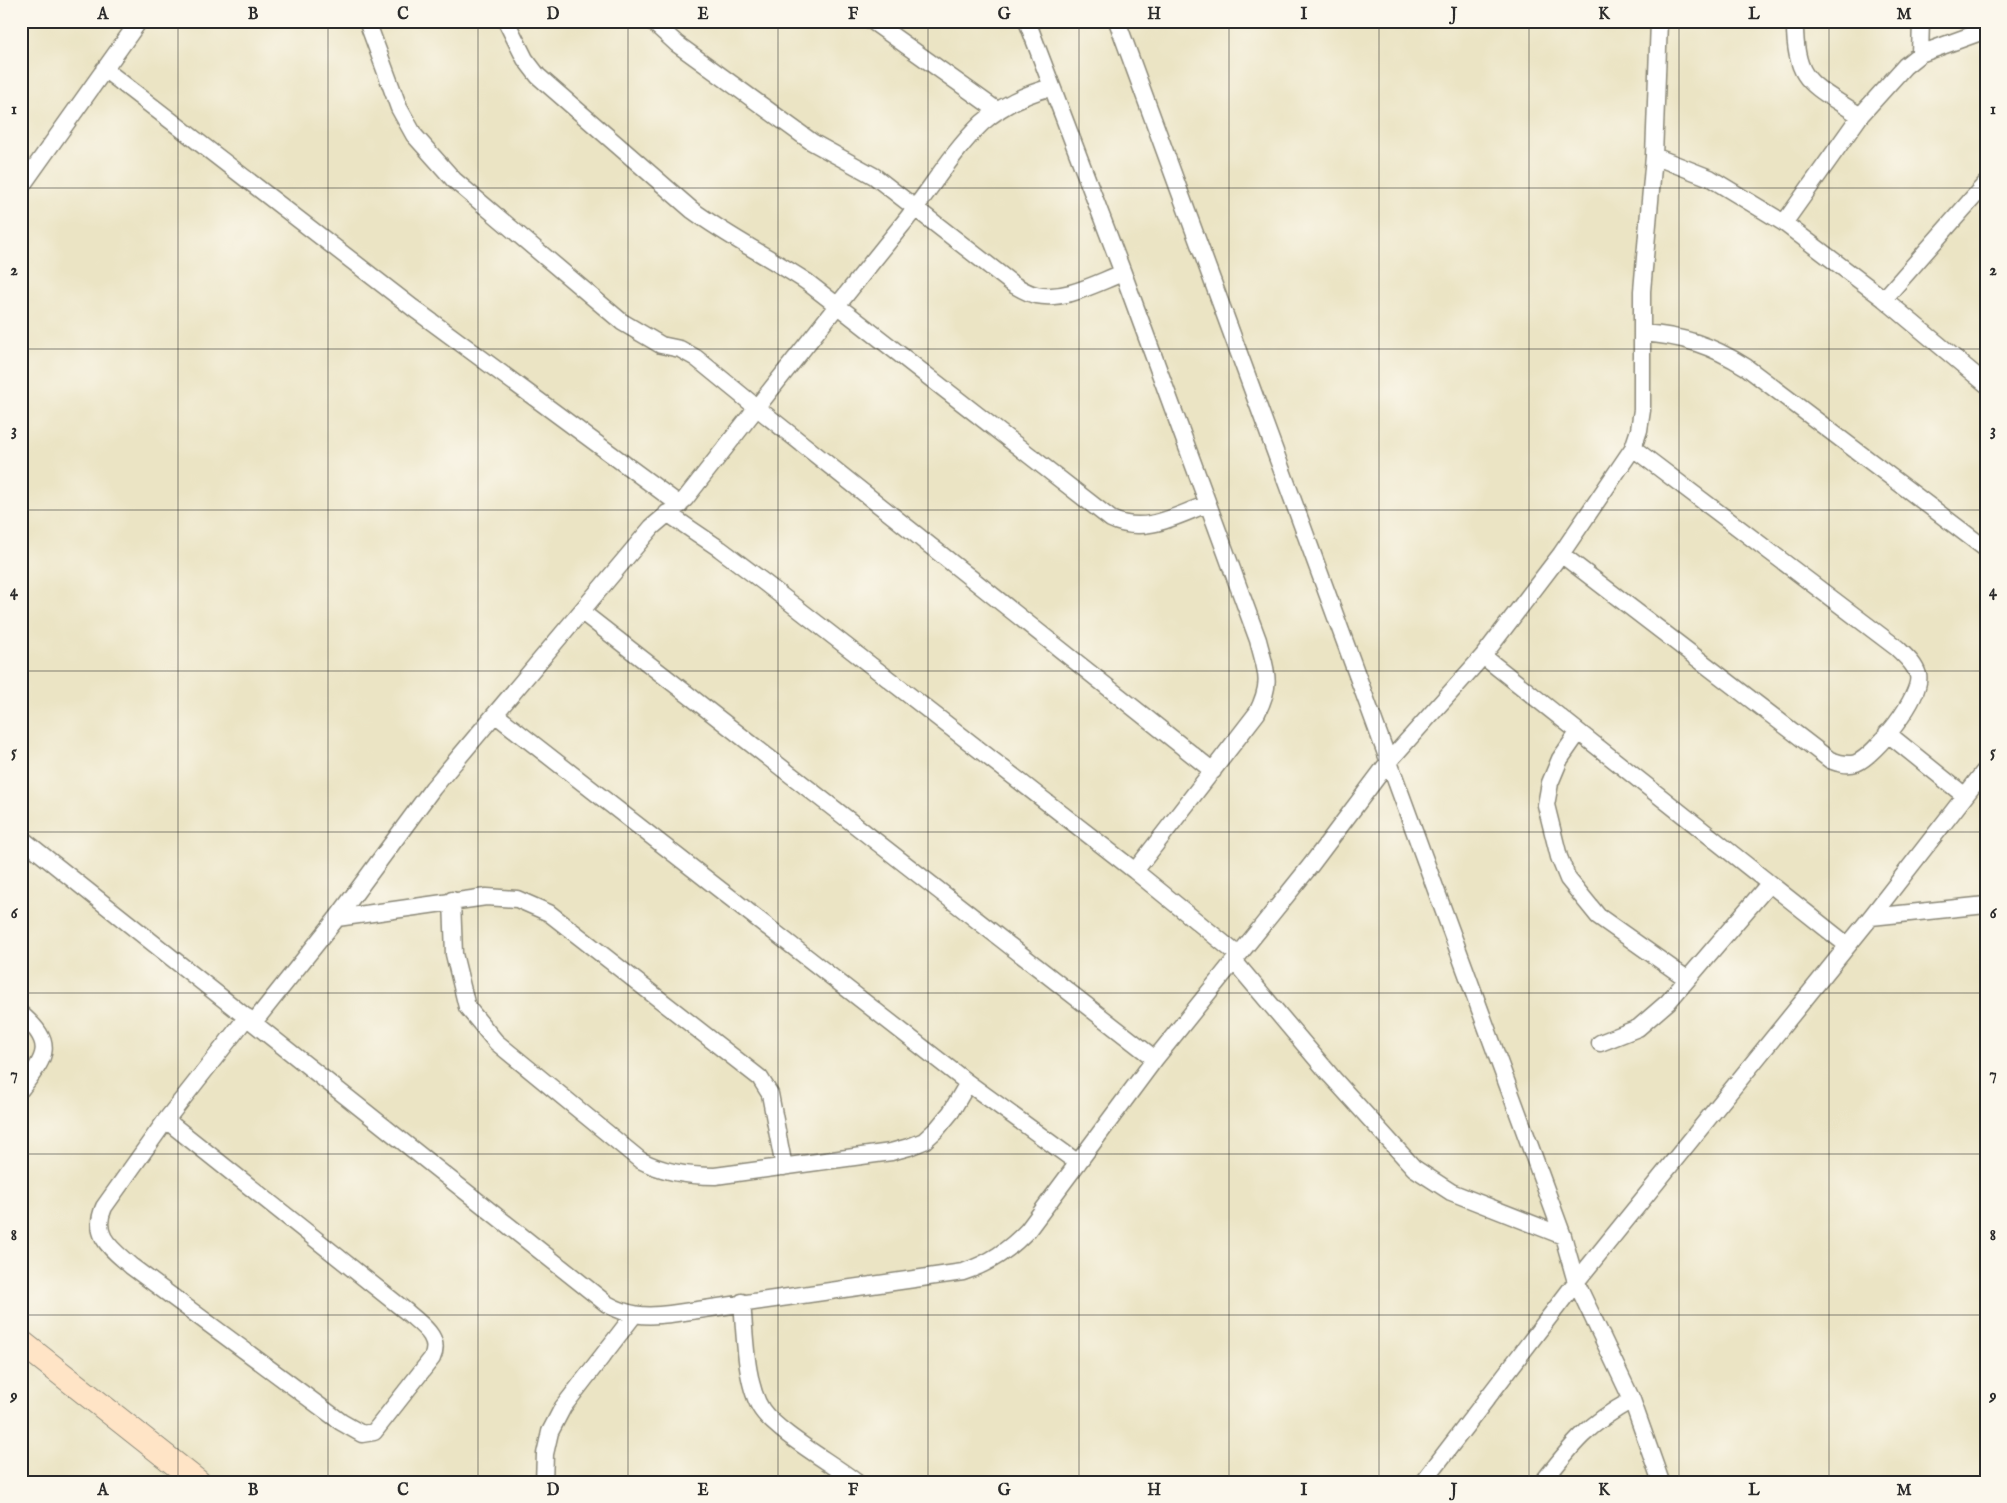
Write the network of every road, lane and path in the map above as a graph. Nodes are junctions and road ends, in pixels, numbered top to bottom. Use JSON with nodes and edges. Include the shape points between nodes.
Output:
{"nodes":[{"id":1,"x":139,"y":21,"type":"edge"},
{"id":2,"x":367,"y":21,"type":"edge"},
{"id":3,"x":506,"y":21,"type":"edge"},
{"id":4,"x":652,"y":21,"type":"edge"},
{"id":5,"x":872,"y":21,"type":"edge"},
{"id":6,"x":1027,"y":21,"type":"edge"},
{"id":7,"x":1117,"y":21,"type":"edge"},
{"id":8,"x":1659,"y":21,"type":"edge"},
{"id":9,"x":1795,"y":21,"type":"edge"},
{"id":10,"x":1921,"y":21,"type":"edge"},
{"id":11,"x":1986,"y":30,"type":"edge"},
{"id":12,"x":1920,"y":54,"type":"junction"},
{"id":13,"x":104,"y":69,"type":"junction"},
{"id":14,"x":1052,"y":87,"type":"junction"},
{"id":15,"x":998,"y":111,"type":"junction"},
{"id":16,"x":1860,"y":116,"type":"junction"},
{"id":17,"x":1654,"y":156,"type":"junction"},
{"id":18,"x":1986,"y":183,"type":"edge"},
{"id":19,"x":21,"y":187,"type":"edge"},
{"id":20,"x":916,"y":208,"type":"junction"},
{"id":21,"x":1784,"y":223,"type":"junction"},
{"id":22,"x":1123,"y":272,"type":"junction"},
{"id":23,"x":1884,"y":299,"type":"junction"},
{"id":24,"x":836,"y":306,"type":"junction"},
{"id":25,"x":1642,"y":333,"type":"junction"},
{"id":26,"x":1986,"y":384,"type":"edge"},
{"id":27,"x":756,"y":407,"type":"junction"},
{"id":28,"x":1633,"y":448,"type":"junction"},
{"id":29,"x":1207,"y":504,"type":"junction"},
{"id":30,"x":673,"y":509,"type":"junction"},
{"id":31,"x":1986,"y":549,"type":"edge"},
{"id":32,"x":1561,"y":554,"type":"junction"},
{"id":33,"x":582,"y":612,"type":"junction"},
{"id":34,"x":1483,"y":656,"type":"junction"},
{"id":35,"x":496,"y":715,"type":"junction"},
{"id":36,"x":1578,"y":732,"type":"junction"},
{"id":37,"x":1887,"y":733,"type":"junction"},
{"id":38,"x":1390,"y":760,"type":"junction"},
{"id":39,"x":1986,"y":769,"type":"edge"},
{"id":40,"x":1213,"y":771,"type":"junction"},
{"id":41,"x":1965,"y":796,"type":"junction"},
{"id":42,"x":21,"y":838,"type":"edge"},
{"id":43,"x":1134,"y":871,"type":"junction"},
{"id":44,"x":1769,"y":884,"type":"junction"},
{"id":45,"x":452,"y":900,"type":"junction"},
{"id":46,"x":1986,"y":905,"type":"edge"},
{"id":47,"x":337,"y":918,"type":"junction"},
{"id":48,"x":1871,"y":918,"type":"junction"},
{"id":49,"x":1847,"y":945,"type":"junction"},
{"id":50,"x":1236,"y":958,"type":"junction"},
{"id":51,"x":1687,"y":979,"type":"junction"},
{"id":52,"x":21,"y":1014,"type":"edge"},
{"id":53,"x":250,"y":1020,"type":"junction"},
{"id":54,"x":1600,"y":1043,"type":"dead end"},
{"id":55,"x":1155,"y":1059,"type":"junction"},
{"id":56,"x":968,"y":1083,"type":"junction"},
{"id":57,"x":21,"y":1089,"type":"edge"},
{"id":58,"x":166,"y":1120,"type":"junction"},
{"id":59,"x":1078,"y":1164,"type":"junction"},
{"id":60,"x":784,"y":1168,"type":"junction"},
{"id":61,"x":1563,"y":1236,"type":"junction"},
{"id":62,"x":1576,"y":1282,"type":"junction"},
{"id":63,"x":742,"y":1302,"type":"junction"},
{"id":64,"x":634,"y":1316,"type":"junction"},
{"id":65,"x":21,"y":1342,"type":"edge"},
{"id":66,"x":1632,"y":1400,"type":"junction"},
{"id":67,"x":198,"y":1482,"type":"edge"},
{"id":68,"x":544,"y":1482,"type":"edge"},
{"id":69,"x":856,"y":1482,"type":"edge"},
{"id":70,"x":1423,"y":1482,"type":"edge"},
{"id":71,"x":1543,"y":1482,"type":"edge"},
{"id":72,"x":1661,"y":1482,"type":"edge"}],
"edges":[{"from":1,"to":13,"type":"street"},
{"from":2,"to":27,"type":"street","via":[[398,108],[414,135],[454,180],[622,322],[661,346],[680,349],[696,358]]},
{"from":3,"to":24,"type":"street","via":[[524,59],[568,104],[692,210],[807,282]]},
{"from":4,"to":20,"type":"street","via":[[677,44],[812,142],[874,176]]},
{"from":5,"to":15,"type":"street"},
{"from":6,"to":14,"type":"street"},
{"from":7,"to":38,"type":"street"},
{"from":8,"to":17,"type":"street"},
{"from":9,"to":16,"type":"street","via":[[1796,53],[1806,77]]},
{"from":10,"to":12,"type":"street"},
{"from":11,"to":12,"type":"street"},
{"from":12,"to":16,"type":"street"},
{"from":13,"to":19,"type":"street"},
{"from":13,"to":30,"type":"street"},
{"from":14,"to":15,"type":"street","via":[[1031,92]]},
{"from":14,"to":22,"type":"street"},
{"from":15,"to":20,"type":"street","via":[[962,147]]},
{"from":16,"to":21,"type":"street"},
{"from":17,"to":21,"type":"street","via":[[1710,178]]},
{"from":17,"to":25,"type":"street","via":[[1642,291]]},
{"from":18,"to":23,"type":"street"},
{"from":20,"to":22,"type":"street","via":[[991,270],[1034,295],[1053,297],[1074,292]]},
{"from":20,"to":24,"type":"street"},
{"from":21,"to":23,"type":"street"},
{"from":22,"to":29,"type":"street"},
{"from":23,"to":26,"type":"street"},
{"from":24,"to":27,"type":"street"},
{"from":24,"to":29,"type":"street","via":[[1111,519],[1130,526],[1156,524]]},
{"from":25,"to":28,"type":"street","via":[[1642,410]]},
{"from":25,"to":31,"type":"street","via":[[1673,335],[1693,341],[1746,367]]},
{"from":27,"to":30,"type":"street"},
{"from":27,"to":40,"type":"street"},
{"from":28,"to":32,"type":"street"},
{"from":28,"to":37,"type":"street","via":[[1897,648],[1914,667],[1918,676],[1913,699]]},
{"from":29,"to":40,"type":"street","via":[[1258,640],[1268,681],[1267,694],[1257,713]]},
{"from":30,"to":33,"type":"street","via":[[652,527]]},
{"from":30,"to":43,"type":"street"},
{"from":32,"to":34,"type":"street"},
{"from":32,"to":37,"type":"street","via":[[1830,760],[1849,765],[1857,763]]},
{"from":33,"to":35,"type":"street"},
{"from":33,"to":55,"type":"street"},
{"from":34,"to":36,"type":"street"},
{"from":34,"to":38,"type":"street"},
{"from":35,"to":47,"type":"street","via":[[427,796]]},
{"from":35,"to":56,"type":"street"},
{"from":36,"to":44,"type":"street"},
{"from":36,"to":51,"type":"street","via":[[1560,759],[1550,783],[1546,805],[1568,879],[1598,916]]},
{"from":37,"to":41,"type":"street"},
{"from":38,"to":50,"type":"street"},
{"from":38,"to":61,"type":"street"},
{"from":39,"to":41,"type":"street"},
{"from":40,"to":43,"type":"street"},
{"from":41,"to":48,"type":"street"},
{"from":42,"to":53,"type":"street"},
{"from":43,"to":50,"type":"street"},
{"from":44,"to":49,"type":"street"},
{"from":44,"to":51,"type":"street"},
{"from":45,"to":47,"type":"street"},
{"from":45,"to":60,"type":"street","via":[[517,899],[549,913],[751,1069],[770,1094]]},
{"from":45,"to":60,"type":"street","via":[[454,954],[467,1007],[496,1042],[640,1160],[656,1168],[695,1176]]},
{"from":46,"to":48,"type":"street"},
{"from":47,"to":53,"type":"street"},
{"from":48,"to":49,"type":"street"},
{"from":49,"to":62,"type":"street"},
{"from":50,"to":55,"type":"street"},
{"from":50,"to":61,"type":"street","via":[[1386,1139],[1414,1168],[1451,1192]]},
{"from":51,"to":54,"type":"street","via":[[1668,1002],[1638,1028]]},
{"from":52,"to":57,"type":"street","via":[[39,1032],[45,1054]]},
{"from":53,"to":58,"type":"street"},
{"from":53,"to":64,"type":"street","via":[[607,1304]]},
{"from":55,"to":59,"type":"street"},
{"from":56,"to":59,"type":"street"},
{"from":56,"to":60,"type":"street","via":[[951,1112],[924,1141],[891,1152]]},
{"from":58,"to":58,"type":"street","via":[[104,1207],[99,1218],[104,1240],[131,1266],[341,1422],[362,1434],[374,1432],[432,1358],[436,1346],[433,1336]]},
{"from":59,"to":63,"type":"street","via":[[1028,1230],[1014,1245],[985,1265],[955,1274]]},
{"from":61,"to":62,"type":"street"},
{"from":62,"to":66,"type":"street"},
{"from":62,"to":70,"type":"street"},
{"from":63,"to":64,"type":"street","via":[[670,1314]]},
{"from":63,"to":69,"type":"street","via":[[750,1373],[762,1410]]},
{"from":64,"to":68,"type":"street","via":[[563,1407],[550,1432],[544,1454]]},
{"from":65,"to":67,"type":"street"},
{"from":66,"to":71,"type":"street","via":[[1583,1432]]},
{"from":66,"to":72,"type":"street"}]}
